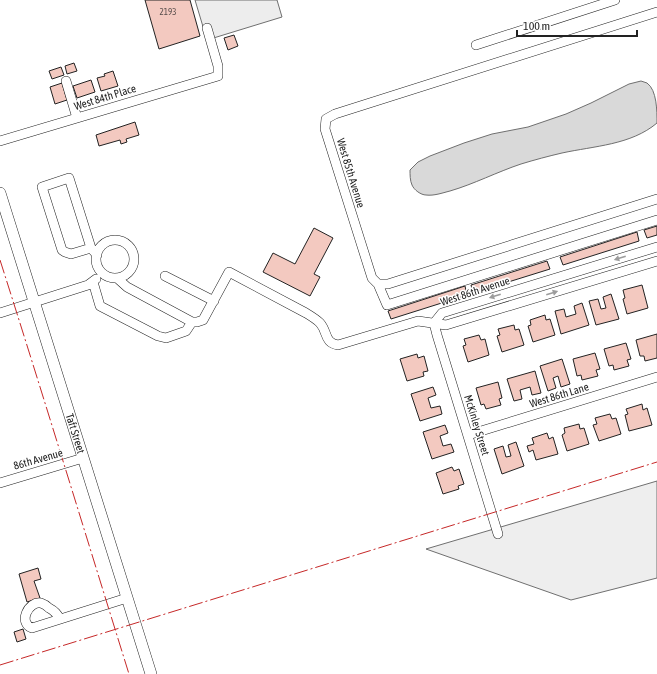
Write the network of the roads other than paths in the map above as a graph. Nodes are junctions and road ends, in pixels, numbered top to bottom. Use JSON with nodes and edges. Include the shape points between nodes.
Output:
{"nodes":[{"id":1,"x":615,"y":0,"type":"edge"},
{"id":2,"x":657,"y":12,"type":"edge"},
{"id":3,"x":208,"y":28,"type":"dead end"},
{"id":4,"x":476,"y":45,"type":"dead end"},
{"id":5,"x":66,"y":81,"type":"dead end"},
{"id":6,"x":77,"y":118,"type":"junction"},
{"id":7,"x":0,"y":141,"type":"edge"},
{"id":8,"x":0,"y":193,"type":"edge"},
{"id":9,"x":657,"y":199,"type":"edge"},
{"id":10,"x":657,"y":220,"type":"edge"},
{"id":11,"x":657,"y":247,"type":"edge"},
{"id":12,"x":94,"y":251,"type":"junction"},
{"id":13,"x":657,"y":261,"type":"edge"},
{"id":14,"x":104,"y":274,"type":"junction"},
{"id":15,"x":165,"y":276,"type":"dead end"},
{"id":16,"x":117,"y":278,"type":"junction"},
{"id":17,"x":93,"y":282,"type":"junction"},
{"id":18,"x":378,"y":284,"type":"junction"},
{"id":19,"x":214,"y":301,"type":"junction"},
{"id":20,"x":34,"y":302,"type":"junction"},
{"id":21,"x":0,"y":313,"type":"edge"},
{"id":22,"x":192,"y":322,"type":"junction"},
{"id":23,"x":434,"y":323,"type":"junction"},
{"id":24,"x":657,"y":377,"type":"edge"},
{"id":25,"x":468,"y":435,"type":"junction"},
{"id":26,"x":83,"y":458,"type":"junction"},
{"id":27,"x":0,"y":482,"type":"edge"},
{"id":28,"x":498,"y":534,"type":"dead end"},
{"id":29,"x":127,"y":598,"type":"junction"},
{"id":30,"x":60,"y":619,"type":"dead end"},
{"id":31,"x":151,"y":674,"type":"edge"}],
"edges":[{"from":1,"to":4,"type":"street"},
{"from":2,"to":18,"type":"street","name":"West 85th Avenue","via":[[326,119],[325,129],[372,278]]},
{"from":3,"to":6,"type":"street","name":"West 84th Place","via":[[218,66],[218,76]]},
{"from":5,"to":6,"type":"street"},
{"from":6,"to":7,"type":"street","name":"West 84th Place"},
{"from":8,"to":20,"type":"main road","name":"Taft Street"},
{"from":9,"to":18,"type":"street","via":[[388,284]]},
{"from":10,"to":18,"type":"street","via":[[387,305]]},
{"from":11,"to":23,"type":"street","name":"West 86th Avenue","one_way":true,"via":[[442,313]]},
{"from":12,"to":12,"type":"street","via":[[69,178],[42,187],[62,250],[71,254]]},
{"from":12,"to":14,"type":"street","via":[[97,265]]},
{"from":12,"to":16,"type":"street","via":[[109,241],[116,240],[122,241],[132,250],[132,268]]},
{"from":23,"to":13,"type":"street","name":"West 86th Avenue","one_way":true,"via":[[446,325]]},
{"from":14,"to":16,"type":"street"},
{"from":14,"to":17,"type":"street"},
{"from":15,"to":19,"type":"street"},
{"from":16,"to":22,"type":"street","via":[[127,287]]},
{"from":17,"to":20,"type":"street"},
{"from":17,"to":22,"type":"street","via":[[100,306],[158,336],[166,338],[186,331]]},
{"from":19,"to":22,"type":"street","via":[[203,320]]},
{"from":19,"to":23,"type":"street","via":[[229,272],[318,321],[324,328],[328,340],[338,345],[418,322]]},
{"from":20,"to":21,"type":"street"},
{"from":20,"to":26,"type":"main road","name":"Taft Street"},
{"from":23,"to":25,"type":"street","name":"McKinley Street"},
{"from":24,"to":25,"type":"street","name":"West 86th Lane"},
{"from":25,"to":28,"type":"street","name":"McKinley Street"},
{"from":26,"to":27,"type":"street","name":"86th Avenue"},
{"from":26,"to":29,"type":"main road","name":"Taft Street"},
{"from":29,"to":30,"type":"street"},
{"from":29,"to":31,"type":"main road","name":"Taft Street"}]}
